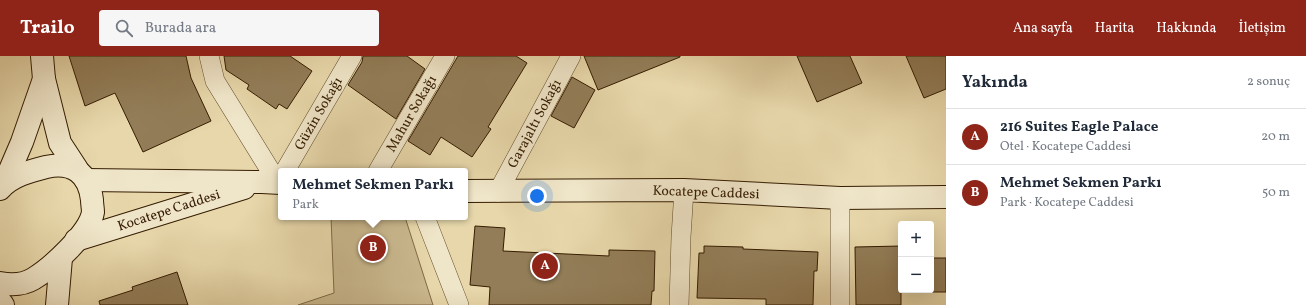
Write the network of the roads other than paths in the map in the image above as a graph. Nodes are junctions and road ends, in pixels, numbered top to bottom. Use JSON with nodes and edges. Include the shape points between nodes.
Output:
{"nodes":[{"id":1,"x":42,"y":56,"type":"edge"},
{"id":2,"x":209,"y":56,"type":"edge"},
{"id":3,"x":352,"y":56,"type":"edge"},
{"id":4,"x":445,"y":56,"type":"edge"},
{"id":5,"x":571,"y":56,"type":"edge"},
{"id":6,"x":44,"y":79,"type":"junction"},
{"id":7,"x":285,"y":168,"type":"edge"},
{"id":8,"x":380,"y":168,"type":"edge"},
{"id":9,"x":81,"y":175,"type":"junction"},
{"id":10,"x":278,"y":179,"type":"edge"},
{"id":11,"x":2,"y":186,"type":"edge"},
{"id":12,"x":684,"y":190,"type":"junction"},
{"id":13,"x":468,"y":191,"type":"edge"},
{"id":14,"x":498,"y":192,"type":"junction"},
{"id":15,"x":946,"y":197,"type":"edge"},
{"id":16,"x":840,"y":198,"type":"junction"},
{"id":17,"x":426,"y":220,"type":"edge"},
{"id":18,"x":76,"y":240,"type":"junction"},
{"id":19,"x":61,"y":258,"type":"junction"},
{"id":20,"x":0,"y":283,"type":"edge"},
{"id":21,"x":0,"y":301,"type":"edge"},
{"id":22,"x":2,"y":305,"type":"edge"},
{"id":23,"x":58,"y":305,"type":"edge"},
{"id":24,"x":459,"y":305,"type":"edge"},
{"id":25,"x":678,"y":305,"type":"edge"},
{"id":26,"x":840,"y":305,"type":"edge"}],
"edges":[{"from":1,"to":6,"type":"street"},
{"from":2,"to":10,"type":"street","via":[[215,81]]},
{"from":3,"to":7,"type":"street","name":"Güzin Sokağı"},
{"from":4,"to":8,"type":"street","name":"Mahur Sokağı"},
{"from":5,"to":14,"type":"street","name":"Garajaltı Sokağı"},
{"from":6,"to":9,"type":"street","via":[[60,143]]},
{"from":6,"to":11,"type":"street","via":[[22,142]]},
{"from":9,"to":10,"type":"street","name":"Kocatepe Caddesi"},
{"from":9,"to":11,"type":"street","name":"Kocatepe Caddesi","via":[[66,165],[55,165],[27,171]]},
{"from":9,"to":18,"type":"street","via":[[91,193],[93,212],[85,231]]},
{"from":10,"to":18,"type":"street","name":"Kocatepe Caddesi"},
{"from":12,"to":14,"type":"street","name":"Kocatepe Caddesi"},
{"from":12,"to":16,"type":"street","name":"Kocatepe Caddesi"},
{"from":12,"to":25,"type":"street"},
{"from":13,"to":14,"type":"street","name":"Kocatepe Caddesi"},
{"from":15,"to":16,"type":"street","name":"Kocatepe Caddesi"},
{"from":16,"to":26,"type":"street"},
{"from":17,"to":24,"type":"street"},
{"from":18,"to":19,"type":"street"},
{"from":19,"to":20,"type":"street","via":[[32,280],[14,285]]},
{"from":19,"to":23,"type":"street"},
{"from":21,"to":22,"type":"street"}]}
